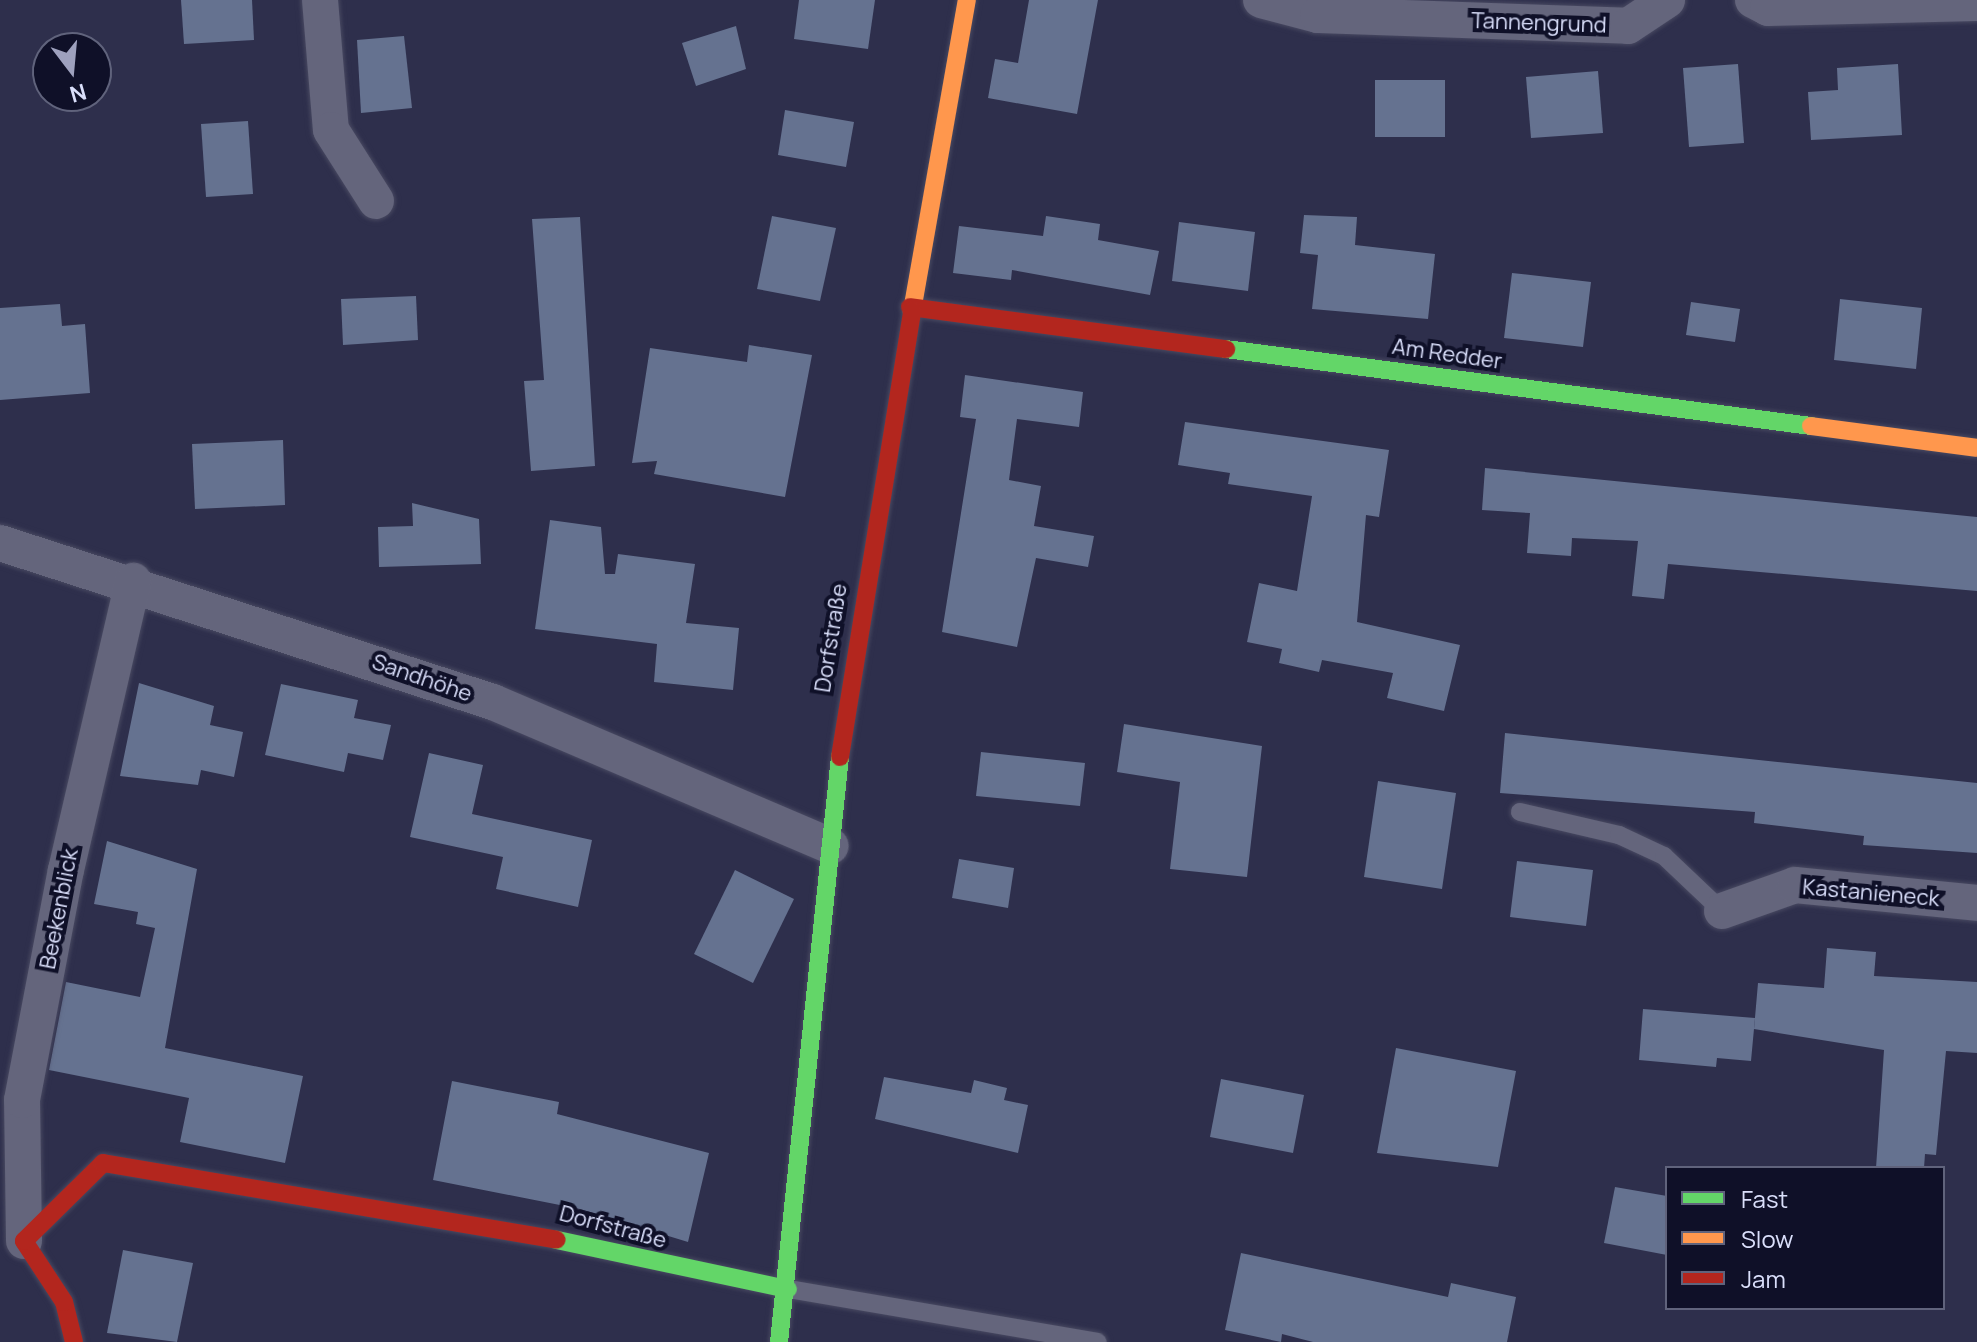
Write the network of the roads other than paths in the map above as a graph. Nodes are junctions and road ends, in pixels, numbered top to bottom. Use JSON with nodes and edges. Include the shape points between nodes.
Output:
{"nodes":[{"id":1,"x":320,"y":0,"type":"edge"},
{"id":2,"x":967,"y":0,"type":"edge"},
{"id":3,"x":1261,"y":0,"type":"edge"},
{"id":4,"x":1667,"y":0,"type":"edge"},
{"id":5,"x":1753,"y":0,"type":"edge"},
{"id":6,"x":1977,"y":3,"type":"edge"},
{"id":7,"x":376,"y":201,"type":"dead end"},
{"id":8,"x":910,"y":307,"type":"junction"},
{"id":9,"x":1977,"y":448,"type":"edge"},
{"id":10,"x":0,"y":543,"type":"edge"},
{"id":11,"x":133,"y":581,"type":"junction"},
{"id":12,"x":1520,"y":812,"type":"dead end"},
{"id":13,"x":831,"y":846,"type":"junction"},
{"id":14,"x":1977,"y":903,"type":"edge"},
{"id":15,"x":1722,"y":911,"type":"joint"},
{"id":16,"x":24,"y":1241,"type":"junction"},
{"id":17,"x":788,"y":1289,"type":"junction"},
{"id":18,"x":74,"y":1342,"type":"edge"},
{"id":19,"x":779,"y":1342,"type":"edge"},
{"id":20,"x":1097,"y":1342,"type":"edge"}],
"edges":[{"from":1,"to":7,"type":"street","via":[[331,130]]},
{"from":2,"to":8,"type":"street","name":"Dorfstraße"},
{"from":3,"to":4,"type":"street","name":"Tannengrund","via":[[1318,15],[1628,26]]},
{"from":5,"to":6,"type":"street","via":[[1768,8]]},
{"from":8,"to":9,"type":"street","name":"Am Redder"},
{"from":8,"to":13,"type":"street","name":"Dorfstraße","via":[[850,664]]},
{"from":10,"to":11,"type":"street","name":"Sandhöhe"},
{"from":11,"to":13,"type":"street","name":"Sandhöhe","via":[[493,702]]},
{"from":11,"to":16,"type":"street","name":"Beekenblick","via":[[22,1100]]},
{"from":12,"to":15,"type":"lane","via":[[1619,835],[1664,856]]},
{"from":13,"to":17,"type":"street","name":"Dorfstraße"},
{"from":14,"to":15,"type":"street","name":"Kastanieneck","via":[[1795,885]]},
{"from":16,"to":17,"type":"street","name":"Dorfstraße","via":[[103,1163],[424,1212]]},
{"from":16,"to":18,"type":"street","via":[[64,1302]]},
{"from":17,"to":19,"type":"street","name":"Dorfstraße"},
{"from":17,"to":20,"type":"lane"}]}
